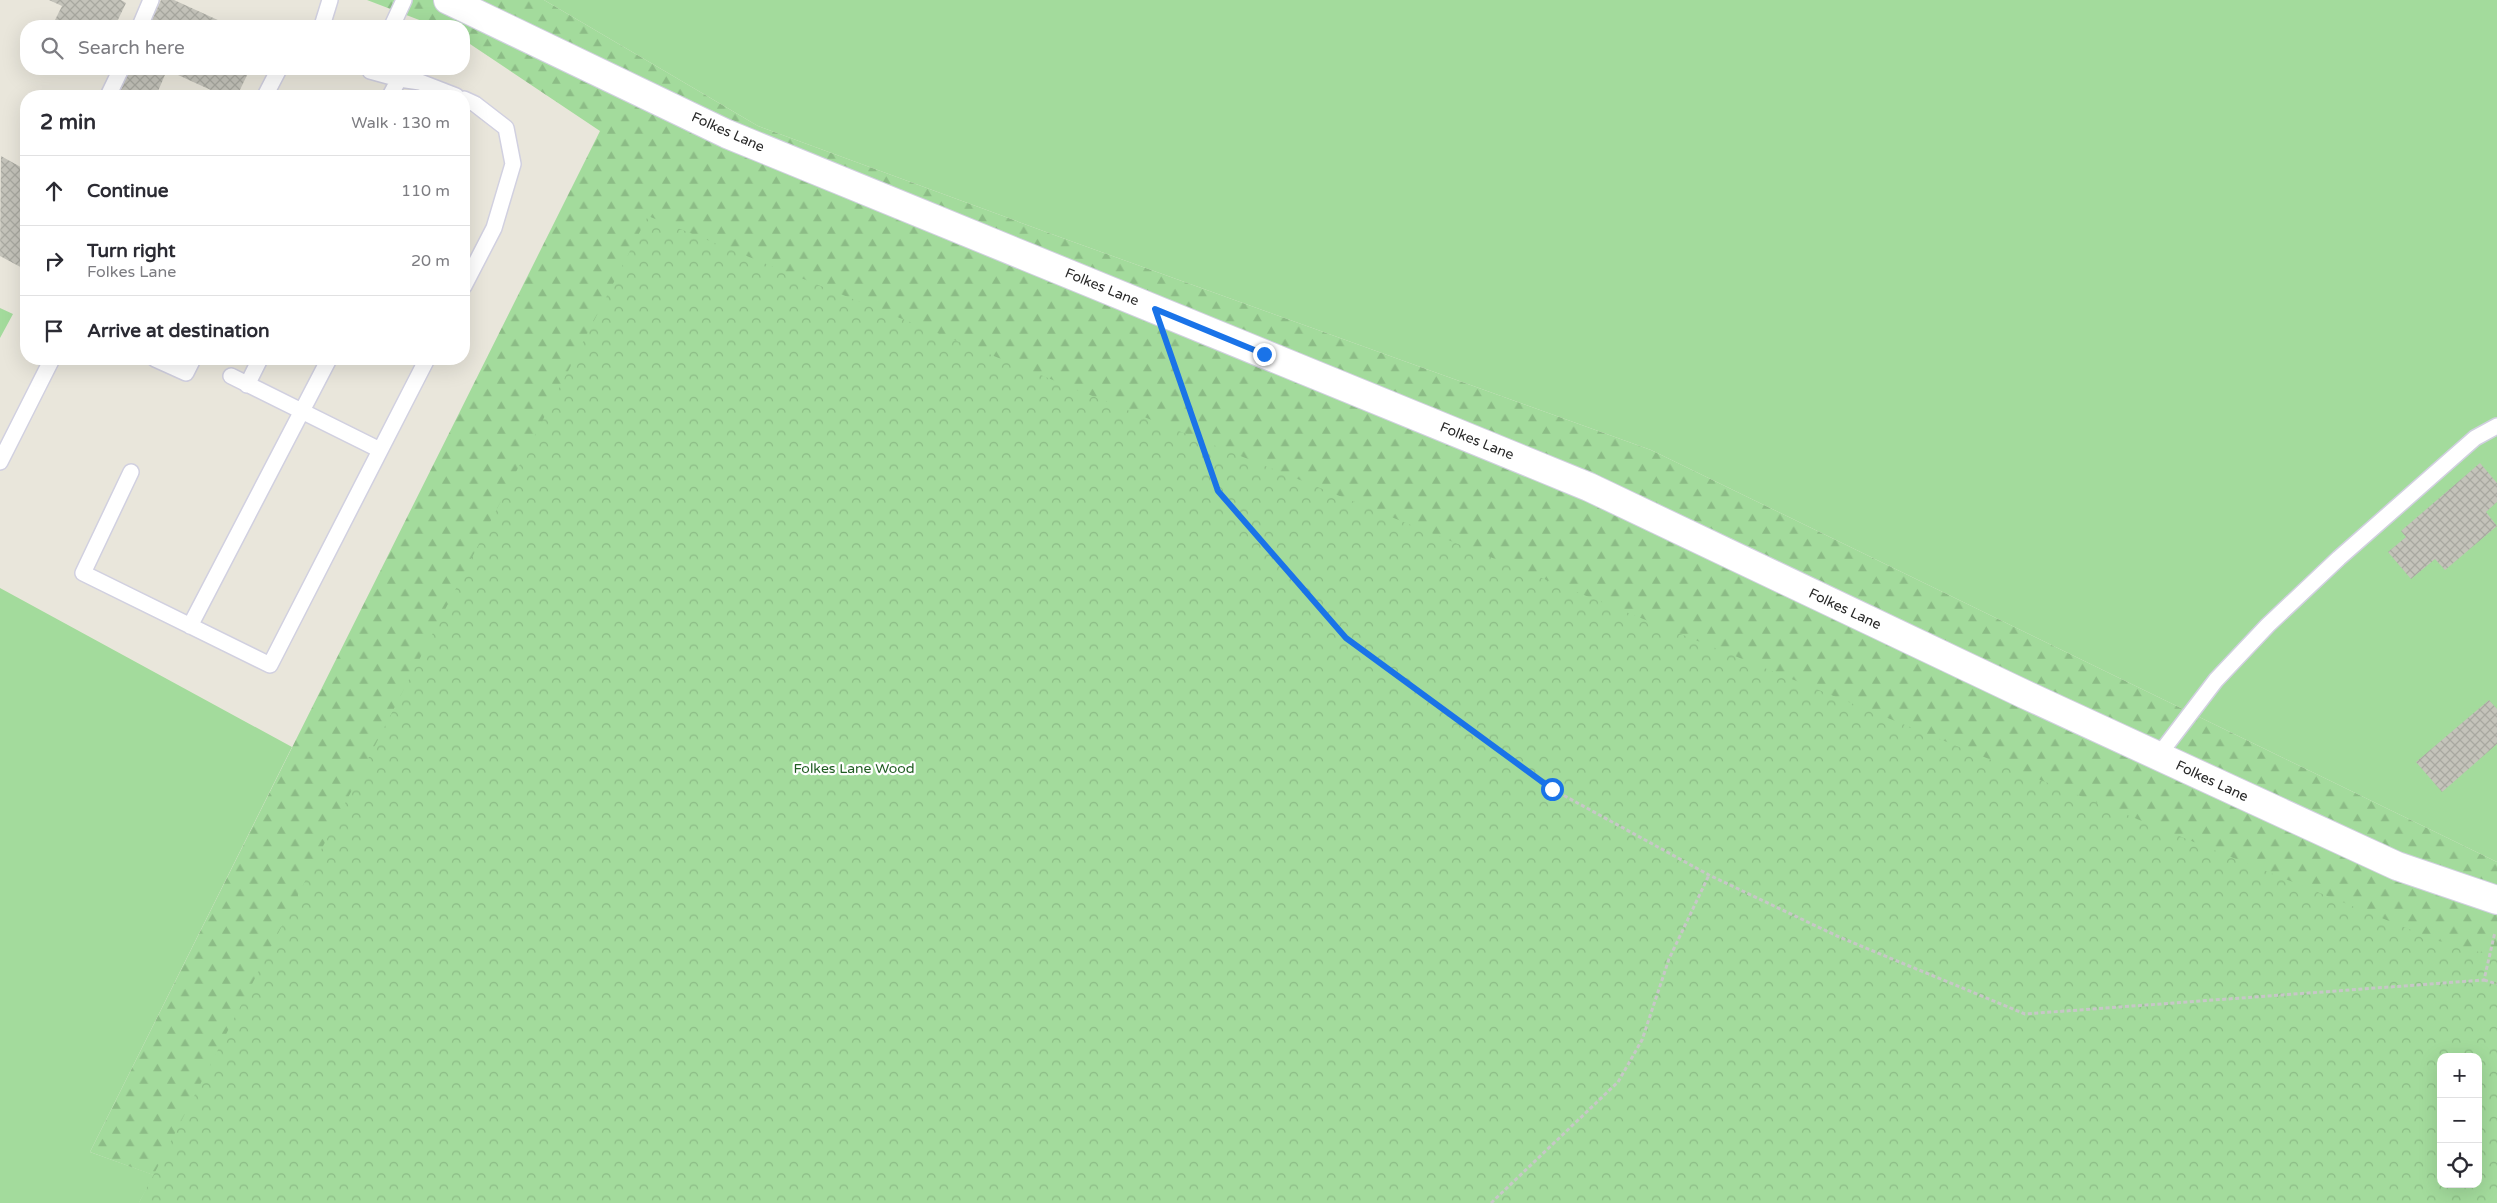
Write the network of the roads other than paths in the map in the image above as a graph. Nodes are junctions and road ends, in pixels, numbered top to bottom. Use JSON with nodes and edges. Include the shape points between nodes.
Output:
{"nodes":[{"id":1,"x":151,"y":0,"type":"edge"},
{"id":2,"x":330,"y":0,"type":"edge"},
{"id":3,"x":404,"y":0,"type":"edge"},
{"id":4,"x":448,"y":0,"type":"edge"},
{"id":5,"x":143,"y":20,"type":"edge"},
{"id":6,"x":324,"y":20,"type":"edge"},
{"id":7,"x":395,"y":20,"type":"edge"},
{"id":8,"x":118,"y":75,"type":"edge"},
{"id":9,"x":276,"y":75,"type":"edge"},
{"id":10,"x":382,"y":75,"type":"edge"},
{"id":11,"x":399,"y":79,"type":"junction"},
{"id":12,"x":111,"y":90,"type":"edge"},
{"id":13,"x":268,"y":90,"type":"edge"},
{"id":14,"x":393,"y":90,"type":"edge"},
{"id":15,"x":440,"y":90,"type":"edge"},
{"id":16,"x":470,"y":102,"type":"edge"},
{"id":17,"x":470,"y":274,"type":"edge"},
{"id":18,"x":49,"y":365,"type":"edge"},
{"id":19,"x":169,"y":365,"type":"edge"},
{"id":20,"x":190,"y":365,"type":"edge"},
{"id":21,"x":257,"y":365,"type":"edge"},
{"id":22,"x":326,"y":365,"type":"edge"},
{"id":23,"x":423,"y":365,"type":"edge"},
{"id":24,"x":231,"y":376,"type":"dead end"},
{"id":25,"x":247,"y":385,"type":"junction"},
{"id":26,"x":301,"y":412,"type":"junction"},
{"id":27,"x":2497,"y":426,"type":"edge"},
{"id":28,"x":380,"y":450,"type":"junction"},
{"id":29,"x":0,"y":462,"type":"edge"},
{"id":30,"x":131,"y":472,"type":"dead end"},
{"id":31,"x":190,"y":626,"type":"junction"},
{"id":32,"x":2158,"y":756,"type":"junction"},
{"id":33,"x":2497,"y":900,"type":"edge"}],
"edges":[{"from":1,"to":5,"type":"lane"},
{"from":2,"to":6,"type":"lane"},
{"from":3,"to":7,"type":"lane"},
{"from":4,"to":32,"type":"street","name":"Folkes Lane","via":[[727,134],[1589,487]]},
{"from":8,"to":12,"type":"lane"},
{"from":9,"to":13,"type":"lane"},
{"from":10,"to":11,"type":"lane"},
{"from":11,"to":14,"type":"lane"},
{"from":11,"to":15,"type":"lane","via":[[420,82]]},
{"from":16,"to":17,"type":"lane","via":[[506,128],[513,164],[494,228]]},
{"from":18,"to":29,"type":"lane"},
{"from":19,"to":20,"type":"lane","via":[[186,373]]},
{"from":21,"to":25,"type":"lane"},
{"from":22,"to":26,"type":"lane"},
{"from":23,"to":28,"type":"lane"},
{"from":24,"to":25,"type":"lane"},
{"from":25,"to":26,"type":"lane"},
{"from":26,"to":28,"type":"lane"},
{"from":26,"to":31,"type":"lane"},
{"from":27,"to":32,"type":"lane","via":[[2475,438],[2268,625],[2216,680]]},
{"from":28,"to":31,"type":"lane","via":[[270,665]]},
{"from":30,"to":31,"type":"lane","via":[[83,573]]},
{"from":32,"to":33,"type":"street","name":"Folkes Lane","via":[[2397,866]]}]}
